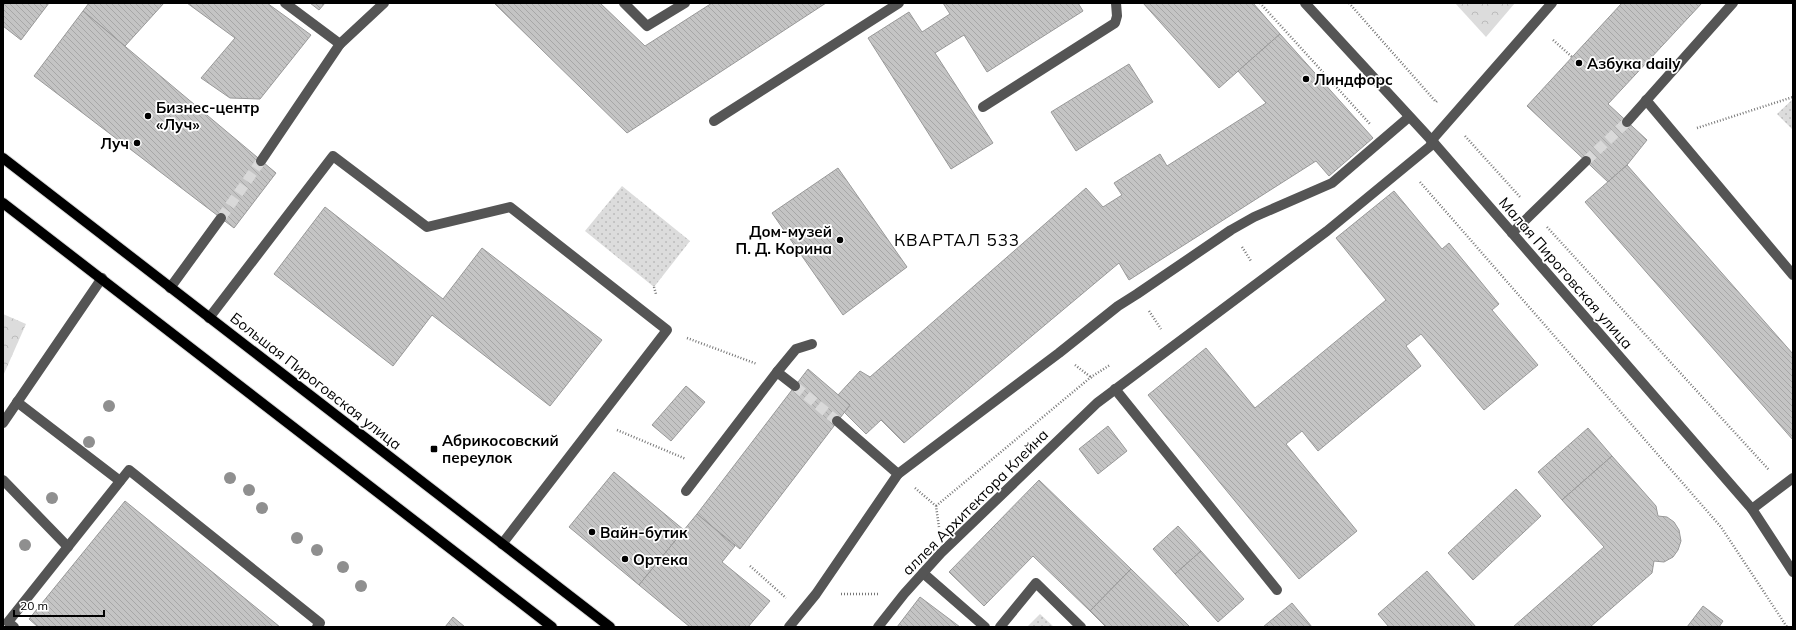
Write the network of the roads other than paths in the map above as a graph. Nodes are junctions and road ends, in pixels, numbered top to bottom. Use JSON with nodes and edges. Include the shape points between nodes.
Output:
{"nodes":[{"id":1,"x":285,"y":3,"type":"edge"},
{"id":2,"x":384,"y":3,"type":"edge"},
{"id":3,"x":624,"y":3,"type":"edge"},
{"id":4,"x":685,"y":3,"type":"edge"},
{"id":5,"x":899,"y":3,"type":"edge"},
{"id":6,"x":1116,"y":3,"type":"edge"},
{"id":7,"x":1305,"y":3,"type":"edge"},
{"id":8,"x":1552,"y":3,"type":"edge"},
{"id":9,"x":1733,"y":3,"type":"edge"},
{"id":10,"x":340,"y":44,"type":"junction"},
{"id":11,"x":1646,"y":100,"type":"junction"},
{"id":12,"x":983,"y":106,"type":"dead end"},
{"id":13,"x":1409,"y":116,"type":"junction"},
{"id":14,"x":714,"y":121,"type":"dead end"},
{"id":15,"x":1627,"y":122,"type":"tunnel mouth"},
{"id":16,"x":1432,"y":142,"type":"junction"},
{"id":17,"x":3,"y":158,"type":"edge"},
{"id":18,"x":261,"y":161,"type":"tunnel mouth"},
{"id":19,"x":1586,"y":161,"type":"tunnel mouth"},
{"id":20,"x":3,"y":203,"type":"edge"},
{"id":21,"x":221,"y":218,"type":"tunnel mouth"},
{"id":22,"x":1512,"y":234,"type":"junction"},
{"id":23,"x":1793,"y":275,"type":"edge"},
{"id":24,"x":102,"y":278,"type":"junction"},
{"id":25,"x":170,"y":288,"type":"junction"},
{"id":26,"x":209,"y":318,"type":"junction"},
{"id":27,"x":812,"y":344,"type":"dead end"},
{"id":28,"x":777,"y":372,"type":"junction"},
{"id":29,"x":795,"y":386,"type":"tunnel mouth"},
{"id":30,"x":1116,"y":389,"type":"junction"},
{"id":31,"x":17,"y":402,"type":"junction"},
{"id":32,"x":837,"y":421,"type":"tunnel mouth"},
{"id":33,"x":3,"y":423,"type":"edge"},
{"id":34,"x":898,"y":474,"type":"junction"},
{"id":35,"x":1793,"y":478,"type":"edge"},
{"id":36,"x":3,"y":480,"type":"edge"},
{"id":37,"x":120,"y":481,"type":"junction"},
{"id":38,"x":686,"y":491,"type":"dead end"},
{"id":39,"x":1752,"y":509,"type":"junction"},
{"id":40,"x":502,"y":544,"type":"junction"},
{"id":41,"x":68,"y":546,"type":"junction"},
{"id":42,"x":1793,"y":572,"type":"edge"},
{"id":43,"x":923,"y":573,"type":"junction"},
{"id":44,"x":1277,"y":590,"type":"dead end"},
{"id":45,"x":8,"y":623,"type":"edge"},
{"id":46,"x":317,"y":627,"type":"edge"},
{"id":47,"x":552,"y":627,"type":"edge"},
{"id":48,"x":610,"y":627,"type":"edge"},
{"id":49,"x":789,"y":627,"type":"edge"},
{"id":50,"x":878,"y":627,"type":"edge"},
{"id":51,"x":985,"y":627,"type":"edge"},
{"id":52,"x":1000,"y":627,"type":"edge"},
{"id":53,"x":1081,"y":627,"type":"edge"}],
"edges":[{"from":1,"to":10,"type":"street"},
{"from":2,"to":10,"type":"street"},
{"from":3,"to":4,"type":"street","via":[[647,26]]},
{"from":5,"to":14,"type":"street"},
{"from":6,"to":12,"type":"street","via":[[1117,16],[1114,22]]},
{"from":7,"to":13,"type":"street","name":"Малая Пироговская улица"},
{"from":8,"to":16,"type":"street","name":"аллея Архитектора Клейна"},
{"from":9,"to":11,"type":"street"},
{"from":10,"to":18,"type":"street"},
{"from":11,"to":15,"type":"street"},
{"from":11,"to":23,"type":"street"},
{"from":13,"to":16,"type":"street","name":"Малая Пироговская улица"},
{"from":13,"to":34,"type":"street","via":[[1332,183],[1254,217],[1231,230],[1118,306]]},
{"from":16,"to":22,"type":"street","name":"Малая Пироговская улица"},
{"from":16,"to":30,"type":"street","name":"аллея Архитектора Клейна","via":[[1326,231]]},
{"from":17,"to":25,"type":"main road","name":"Большая Пироговская улица"},
{"from":19,"to":22,"type":"street"},
{"from":20,"to":24,"type":"main road"},
{"from":21,"to":25,"type":"street"},
{"from":22,"to":39,"type":"street","name":"Малая Пироговская улица"},
{"from":24,"to":31,"type":"street"},
{"from":24,"to":47,"type":"main road"},
{"from":25,"to":26,"type":"main road","name":"Большая Пироговская улица"},
{"from":26,"to":40,"type":"main road","name":"Большая Пироговская улица"},
{"from":26,"to":40,"type":"street","via":[[333,156],[427,226],[510,207],[667,330]]},
{"from":27,"to":28,"type":"street","via":[[796,349]]},
{"from":28,"to":29,"type":"street"},
{"from":28,"to":38,"type":"street"},
{"from":30,"to":43,"type":"street","name":"аллея Архитектора Клейна","via":[[1097,403]]},
{"from":30,"to":44,"type":"street"},
{"from":31,"to":33,"type":"street"},
{"from":31,"to":37,"type":"street"},
{"from":32,"to":34,"type":"street"},
{"from":34,"to":49,"type":"street","via":[[816,594]]},
{"from":35,"to":39,"type":"street"},
{"from":36,"to":41,"type":"street"},
{"from":37,"to":41,"type":"street"},
{"from":37,"to":46,"type":"street","via":[[129,470],[320,623]]},
{"from":39,"to":42,"type":"street","name":"Малая Пироговская улица"},
{"from":40,"to":48,"type":"main road","name":"Большая Пироговская улица"},
{"from":41,"to":45,"type":"street"},
{"from":43,"to":50,"type":"street","name":"аллея Архитектора Клейна"},
{"from":43,"to":51,"type":"street"},
{"from":52,"to":53,"type":"street","via":[[1036,583]]}]}
